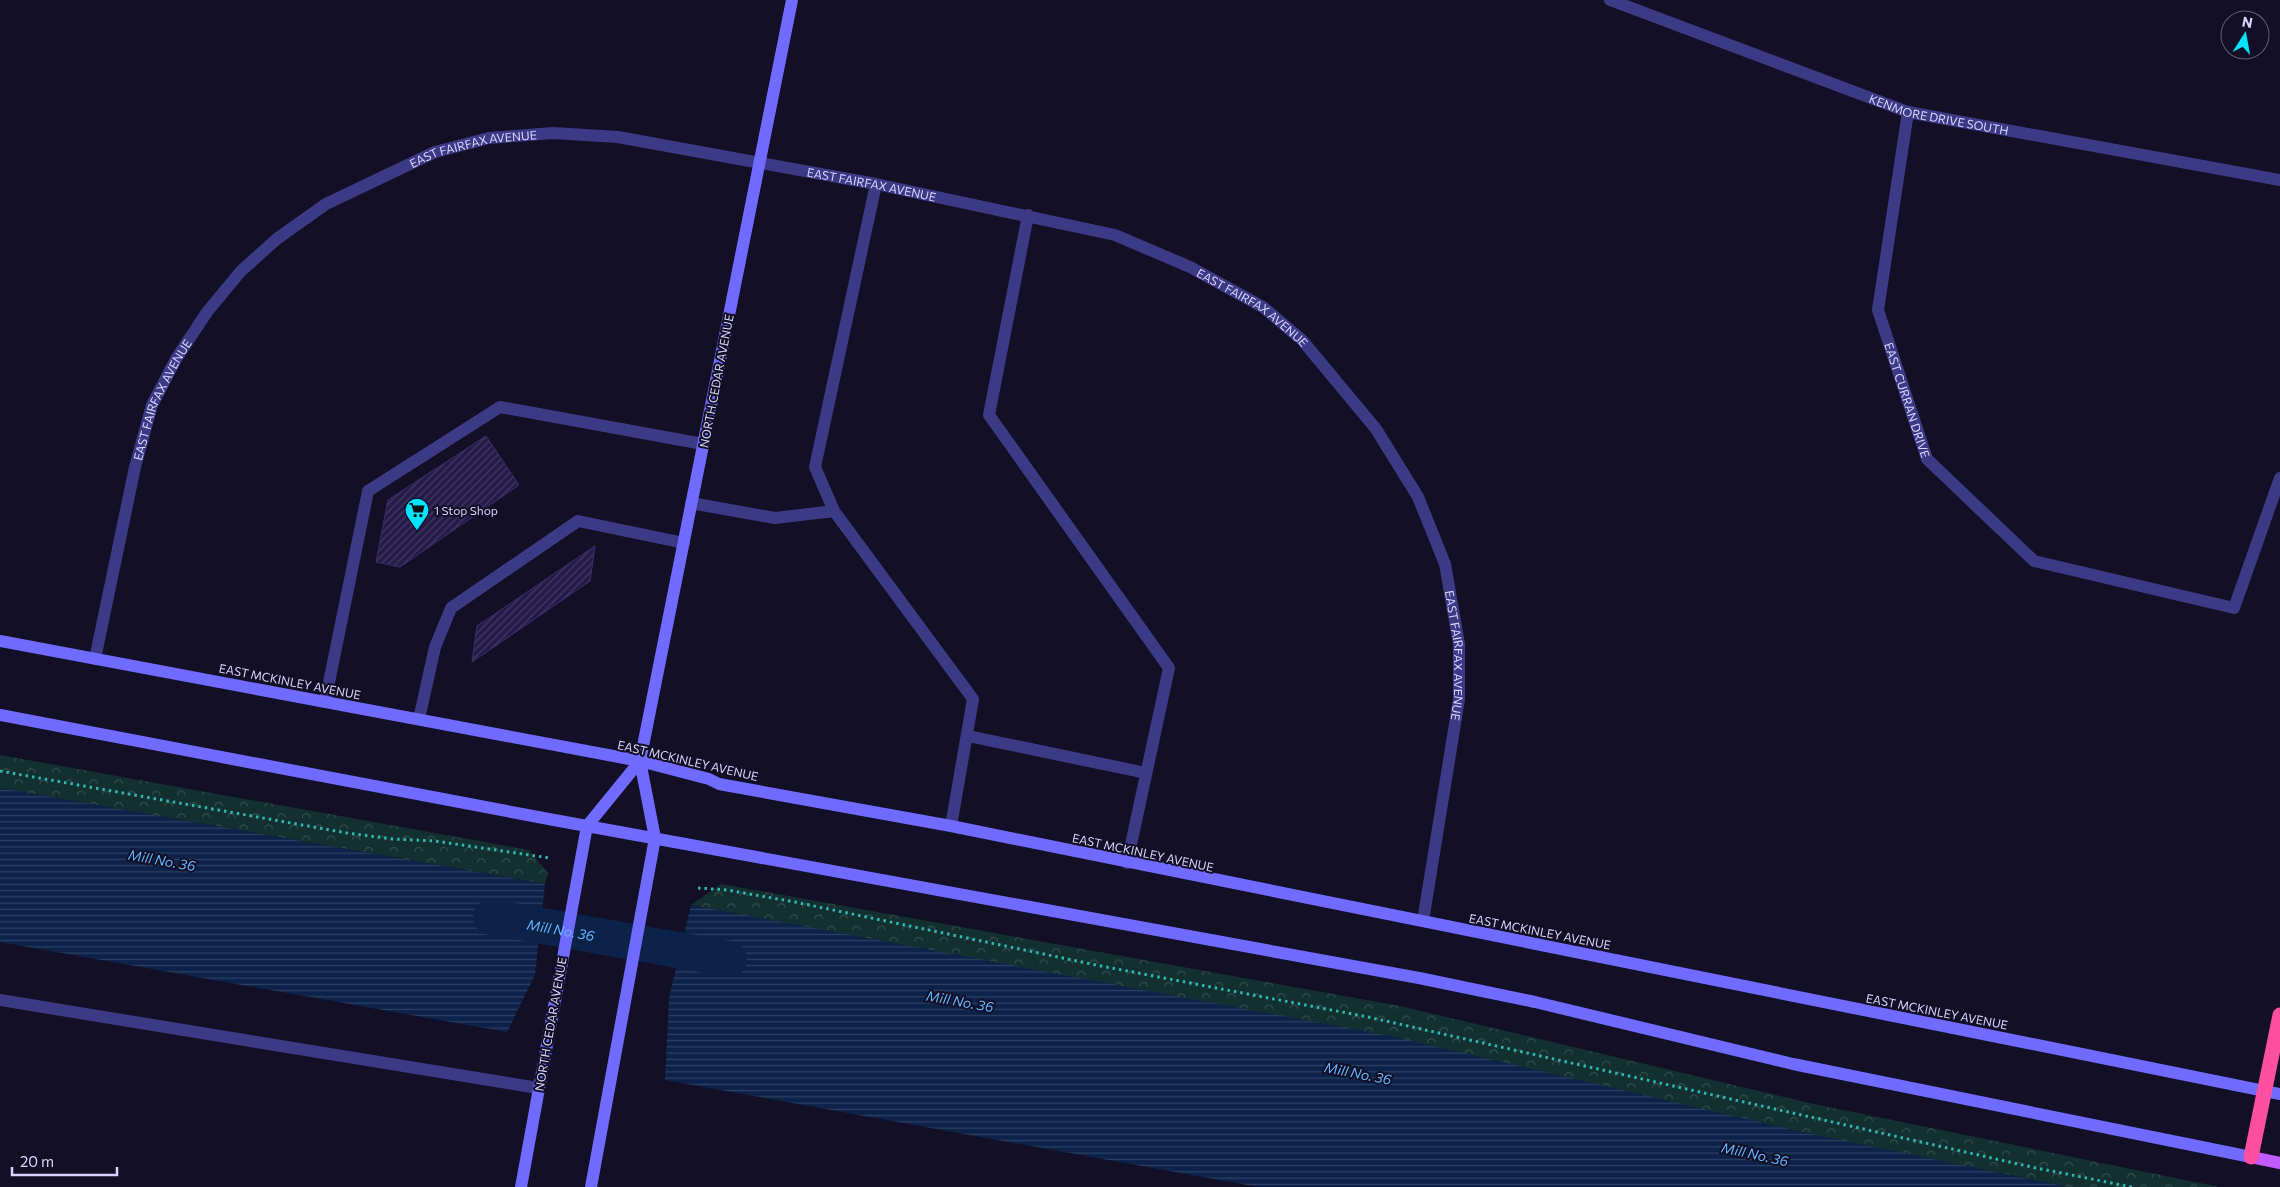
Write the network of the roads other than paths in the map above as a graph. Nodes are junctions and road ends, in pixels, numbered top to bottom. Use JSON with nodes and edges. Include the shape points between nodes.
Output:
{"nodes":[{"id":1,"x":792,"y":0,"type":"edge"},
{"id":2,"x":1610,"y":0,"type":"edge"},
{"id":3,"x":1908,"y":112,"type":"junction"},
{"id":4,"x":760,"y":162,"type":"junction"},
{"id":5,"x":2280,"y":180,"type":"edge"},
{"id":6,"x":876,"y":184,"type":"junction"},
{"id":7,"x":1028,"y":215,"type":"junction"},
{"id":8,"x":703,"y":444,"type":"junction"},
{"id":9,"x":2280,"y":478,"type":"edge"},
{"id":10,"x":691,"y":503,"type":"junction"},
{"id":11,"x":834,"y":511,"type":"junction"},
{"id":12,"x":684,"y":543,"type":"junction"},
{"id":13,"x":0,"y":641,"type":"edge"},
{"id":14,"x":95,"y":659,"type":"junction"},
{"id":15,"x":325,"y":702,"type":"junction"},
{"id":16,"x":0,"y":714,"type":"edge"},
{"id":17,"x":419,"y":719,"type":"junction"},
{"id":18,"x":968,"y":736,"type":"junction"},
{"id":19,"x":640,"y":761,"type":"junction"},
{"id":20,"x":1146,"y":773,"type":"junction"},
{"id":21,"x":586,"y":826,"type":"junction"},
{"id":22,"x":951,"y":826,"type":"junction"},
{"id":23,"x":655,"y":838,"type":"junction"},
{"id":24,"x":1127,"y":863,"type":"junction"},
{"id":25,"x":1423,"y":921,"type":"junction"},
{"id":26,"x":0,"y":1000,"type":"edge"},
{"id":27,"x":2280,"y":1015,"type":"edge"},
{"id":28,"x":538,"y":1088,"type":"junction"},
{"id":29,"x":2265,"y":1091,"type":"junction"},
{"id":30,"x":2280,"y":1094,"type":"edge"},
{"id":31,"x":2251,"y":1157,"type":"junction"},
{"id":32,"x":2280,"y":1163,"type":"edge"},
{"id":33,"x":521,"y":1187,"type":"edge"},
{"id":34,"x":590,"y":1187,"type":"edge"}],
"edges":[{"from":1,"to":4,"type":"main road","name":"NORTH CEDAR AVENUE"},
{"from":2,"to":3,"type":"street","name":"KENMORE DRIVE SOUTH"},
{"from":3,"to":5,"type":"street","name":"KENMORE DRIVE SOUTH"},
{"from":3,"to":9,"type":"street","name":"EAST CURRAN DRIVE","via":[[1878,310],[1927,458],[2034,561],[2234,608]]},
{"from":4,"to":6,"type":"street","name":"EAST FAIRFAX AVENUE"},
{"from":4,"to":8,"type":"main road","name":"NORTH CEDAR AVENUE"},
{"from":4,"to":14,"type":"street","name":"EAST FAIRFAX AVENUE","via":[[618,137],[553,133],[489,138],[434,152],[377,178],[326,204],[278,238],[241,272],[206,312],[176,358],[152,405],[135,467]]},
{"from":6,"to":7,"type":"street","name":"EAST FAIRFAX AVENUE"},
{"from":6,"to":11,"type":"street","via":[[815,467]]},
{"from":7,"to":20,"type":"street","via":[[989,415],[1169,668]]},
{"from":7,"to":25,"type":"street","name":"EAST FAIRFAX AVENUE","via":[[1114,236],[1190,267],[1263,307],[1302,340],[1337,381],[1376,429],[1418,497],[1445,564],[1459,644],[1459,699]]},
{"from":8,"to":10,"type":"main road","name":"NORTH CEDAR AVENUE"},
{"from":8,"to":15,"type":"street","via":[[500,407],[368,491]]},
{"from":10,"to":11,"type":"street","via":[[775,518]]},
{"from":10,"to":12,"type":"main road","name":"NORTH CEDAR AVENUE"},
{"from":11,"to":18,"type":"street","via":[[973,699]]},
{"from":12,"to":17,"type":"street","via":[[578,521],[450,608],[435,647]]},
{"from":12,"to":19,"type":"main road","name":"NORTH CEDAR AVENUE"},
{"from":13,"to":14,"type":"main road","name":"EAST MCKINLEY AVENUE"},
{"from":14,"to":15,"type":"main road","name":"EAST MCKINLEY AVENUE"},
{"from":15,"to":17,"type":"main road","name":"EAST MCKINLEY AVENUE"},
{"from":16,"to":21,"type":"main road"},
{"from":17,"to":19,"type":"main road","name":"EAST MCKINLEY AVENUE"},
{"from":18,"to":20,"type":"street"},
{"from":18,"to":22,"type":"street"},
{"from":19,"to":21,"type":"main road","name":"NORTH CEDAR AVENUE"},
{"from":19,"to":22,"type":"main road","name":"EAST MCKINLEY AVENUE","via":[[719,784]]},
{"from":19,"to":23,"type":"main road","name":"NORTH CEDAR AVENUE"},
{"from":20,"to":24,"type":"street"},
{"from":21,"to":23,"type":"main road"},
{"from":21,"to":28,"type":"main road","name":"NORTH CEDAR AVENUE"},
{"from":22,"to":24,"type":"main road","name":"EAST MCKINLEY AVENUE"},
{"from":23,"to":31,"type":"main road","via":[[1419,978],[1535,1002],[1793,1064]]},
{"from":23,"to":34,"type":"main road","name":"NORTH CEDAR AVENUE"},
{"from":24,"to":25,"type":"main road","name":"EAST MCKINLEY AVENUE"},
{"from":25,"to":29,"type":"main road","name":"EAST MCKINLEY AVENUE"},
{"from":26,"to":28,"type":"street"},
{"from":27,"to":29,"type":"highway"},
{"from":28,"to":33,"type":"main road","name":"NORTH CEDAR AVENUE"},
{"from":29,"to":30,"type":"main road","name":"EAST MCKINLEY AVENUE"},
{"from":29,"to":31,"type":"highway"},
{"from":31,"to":32,"type":"main road"}]}
